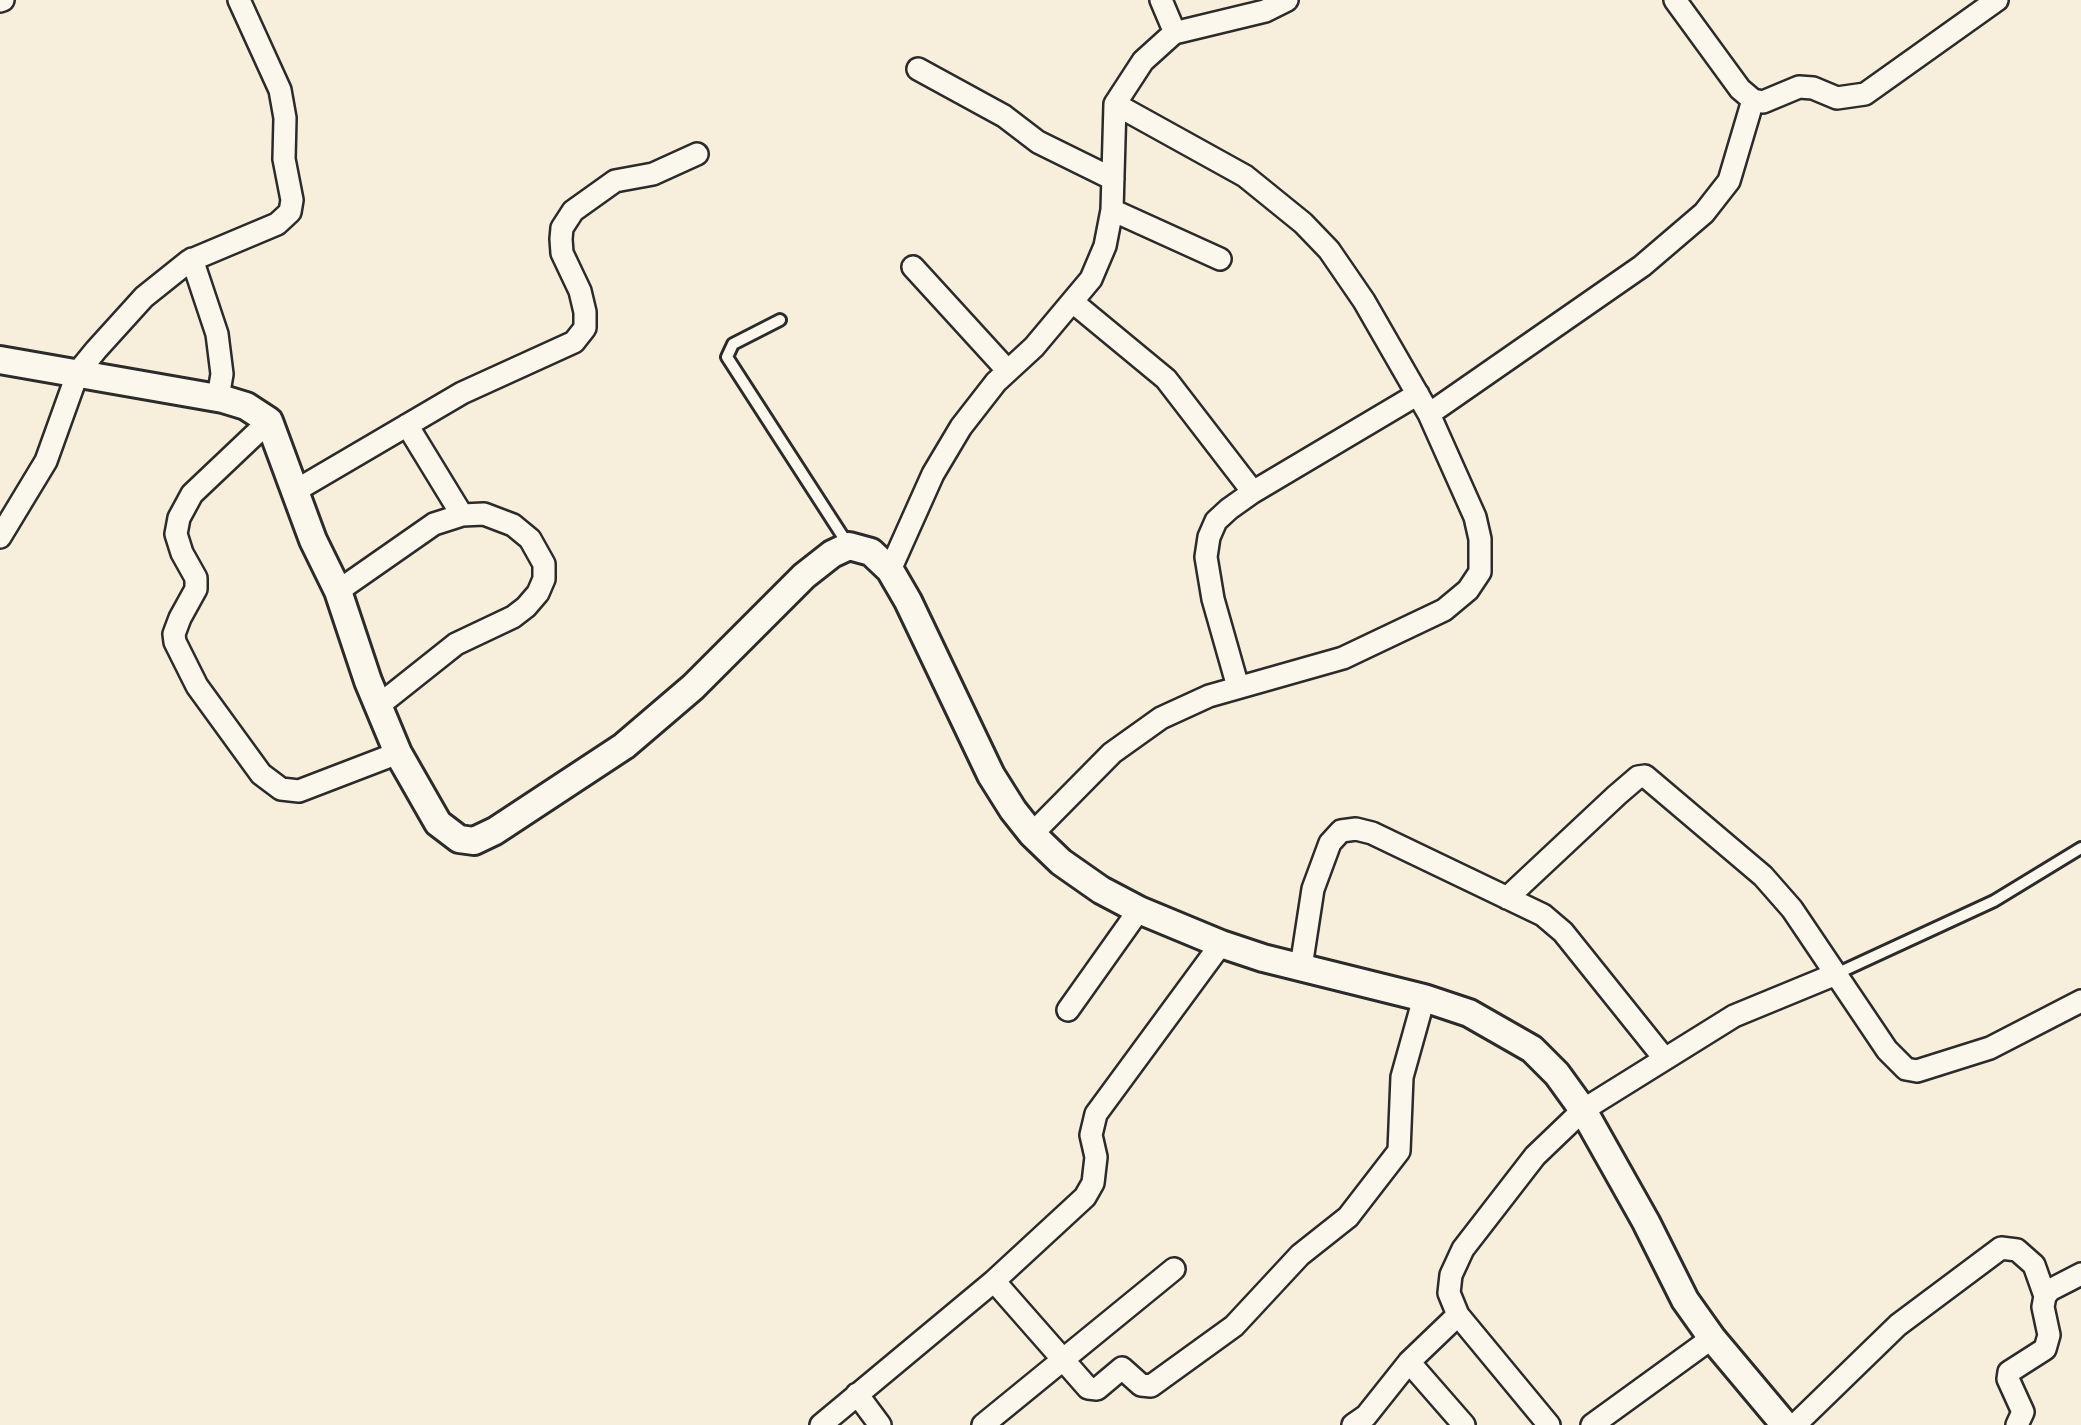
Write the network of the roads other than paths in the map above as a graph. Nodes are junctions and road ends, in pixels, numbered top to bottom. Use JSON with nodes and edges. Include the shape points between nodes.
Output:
{"nodes":[{"id":1,"x":239,"y":0,"type":"edge"},
{"id":2,"x":1161,"y":0,"type":"edge"},
{"id":3,"x":1287,"y":0,"type":"edge"},
{"id":4,"x":1675,"y":0,"type":"edge"},
{"id":5,"x":1997,"y":0,"type":"edge"},
{"id":6,"x":1175,"y":33,"type":"junction"},
{"id":7,"x":918,"y":69,"type":"dead end"},
{"id":8,"x":1753,"y":100,"type":"junction"},
{"id":9,"x":1115,"y":104,"type":"junction"},
{"id":10,"x":697,"y":154,"type":"dead end"},
{"id":11,"x":1113,"y":179,"type":"junction"},
{"id":12,"x":1112,"y":210,"type":"junction"},
{"id":13,"x":192,"y":259,"type":"junction"},
{"id":14,"x":1220,"y":260,"type":"dead end"},
{"id":15,"x":913,"y":267,"type":"dead end"},
{"id":16,"x":1074,"y":303,"type":"junction"},
{"id":17,"x":780,"y":320,"type":"dead end"},
{"id":18,"x":0,"y":360,"type":"edge"},
{"id":19,"x":1008,"y":371,"type":"junction"},
{"id":20,"x":78,"y":372,"type":"junction"},
{"id":21,"x":1418,"y":394,"type":"junction"},
{"id":22,"x":218,"y":398,"type":"junction"},
{"id":23,"x":1429,"y":414,"type":"junction"},
{"id":24,"x":269,"y":421,"type":"junction"},
{"id":25,"x":407,"y":425,"type":"junction"},
{"id":26,"x":295,"y":491,"type":"junction"},
{"id":27,"x":1253,"y":492,"type":"junction"},
{"id":28,"x":462,"y":515,"type":"junction"},
{"id":29,"x":0,"y":537,"type":"edge"},
{"id":30,"x":849,"y":547,"type":"junction"},
{"id":31,"x":890,"y":570,"type":"junction"},
{"id":32,"x":338,"y":592,"type":"junction"},
{"id":33,"x":1238,"y":687,"type":"junction"},
{"id":34,"x":378,"y":706,"type":"junction"},
{"id":35,"x":398,"y":753,"type":"junction"},
{"id":36,"x":1032,"y":834,"type":"junction"},
{"id":37,"x":2081,"y":848,"type":"edge"},
{"id":38,"x":1507,"y":898,"type":"junction"},
{"id":39,"x":1139,"y":910,"type":"junction"},
{"id":40,"x":1220,"y":944,"type":"junction"},
{"id":41,"x":1301,"y":967,"type":"junction"},
{"id":42,"x":1836,"y":974,"type":"junction"},
{"id":43,"x":1424,"y":998,"type":"junction"},
{"id":44,"x":2081,"y":1001,"type":"edge"},
{"id":45,"x":1068,"y":1010,"type":"dead end"},
{"id":46,"x":1664,"y":1058,"type":"junction"},
{"id":47,"x":1583,"y":1110,"type":"junction"},
{"id":48,"x":1174,"y":1269,"type":"dead end"},
{"id":49,"x":2081,"y":1274,"type":"edge"},
{"id":50,"x":994,"y":1280,"type":"junction"},
{"id":51,"x":2045,"y":1296,"type":"junction"},
{"id":52,"x":1458,"y":1314,"type":"junction"},
{"id":53,"x":1712,"y":1338,"type":"junction"},
{"id":54,"x":1063,"y":1359,"type":"junction"},
{"id":55,"x":1409,"y":1362,"type":"junction"},
{"id":56,"x":858,"y":1394,"type":"junction"},
{"id":57,"x":1364,"y":1422,"type":"edge"},
{"id":58,"x":821,"y":1425,"type":"edge"},
{"id":59,"x":880,"y":1425,"type":"edge"},
{"id":60,"x":983,"y":1425,"type":"edge"},
{"id":61,"x":1464,"y":1425,"type":"edge"},
{"id":62,"x":1549,"y":1425,"type":"edge"},
{"id":63,"x":1592,"y":1425,"type":"edge"},
{"id":64,"x":1785,"y":1425,"type":"edge"},
{"id":65,"x":1794,"y":1425,"type":"edge"},
{"id":66,"x":2017,"y":1425,"type":"edge"}],
"edges":[{"from":1,"to":13,"type":"street","via":[[279,90],[290,212],[277,224]]},
{"from":2,"to":6,"type":"street"},
{"from":3,"to":6,"type":"street","via":[[1265,11]]},
{"from":4,"to":8,"type":"street"},
{"from":5,"to":8,"type":"street","via":[[1865,94],[1837,98],[1798,87],[1763,102]]},
{"from":6,"to":9,"type":"street","via":[[1143,61]]},
{"from":7,"to":11,"type":"street","via":[[1004,116],[1038,142]]},
{"from":8,"to":23,"type":"street","via":[[1729,181],[1704,213],[1642,266]]},
{"from":9,"to":11,"type":"street"},
{"from":9,"to":21,"type":"street","via":[[1244,177],[1304,223],[1357,291]]},
{"from":10,"to":25,"type":"street","via":[[653,174],[615,181],[573,211],[562,228],[562,254],[585,312],[582,334],[574,342],[462,393]]},
{"from":11,"to":12,"type":"street"},
{"from":12,"to":14,"type":"street"},
{"from":12,"to":16,"type":"street","via":[[1105,246]]},
{"from":13,"to":20,"type":"street","via":[[144,297]]},
{"from":13,"to":22,"type":"street","via":[[218,334],[222,374]]},
{"from":15,"to":19,"type":"street"},
{"from":16,"to":19,"type":"street"},
{"from":16,"to":27,"type":"street","via":[[1166,379]]},
{"from":17,"to":30,"type":"lane","via":[[733,344],[727,357]]},
{"from":18,"to":20,"type":"street"},
{"from":19,"to":31,"type":"street","via":[[961,427],[933,474]]},
{"from":20,"to":22,"type":"street"},
{"from":20,"to":29,"type":"street","via":[[52,447]]},
{"from":21,"to":23,"type":"street"},
{"from":21,"to":27,"type":"street"},
{"from":22,"to":24,"type":"street","via":[[246,406]]},
{"from":23,"to":33,"type":"street","via":[[1480,538],[1480,572],[1468,590],[1444,610],[1343,658]]},
{"from":24,"to":26,"type":"street"},
{"from":24,"to":35,"type":"street","via":[[192,494],[179,518],[176,534],[196,578],[196,589],[180,618],[175,642],[197,686],[261,774],[281,789],[299,791]]},
{"from":25,"to":26,"type":"street"},
{"from":25,"to":28,"type":"street"},
{"from":26,"to":32,"type":"street"},
{"from":27,"to":33,"type":"street","via":[[1216,522],[1206,557]]},
{"from":28,"to":32,"type":"street","via":[[434,524]]},
{"from":28,"to":34,"type":"street","via":[[484,514],[513,525],[530,539],[544,565],[538,593],[513,617],[456,644]]},
{"from":30,"to":31,"type":"street","via":[[871,552]]},
{"from":30,"to":35,"type":"street","via":[[804,576],[693,687],[624,746],[474,841],[448,833],[423,800]]},
{"from":31,"to":36,"type":"street","via":[[991,775]]},
{"from":32,"to":34,"type":"street"},
{"from":33,"to":36,"type":"street","via":[[1161,718],[1122,746]]},
{"from":34,"to":35,"type":"street"},
{"from":36,"to":39,"type":"street","via":[[1061,862]]},
{"from":37,"to":42,"type":"lane","via":[[1994,901]]},
{"from":38,"to":41,"type":"street","via":[[1371,833],[1342,831],[1330,844],[1313,889]]},
{"from":38,"to":42,"type":"street","via":[[1617,795],[1645,776],[1763,876],[1792,909]]},
{"from":38,"to":46,"type":"street","via":[[1529,907],[1563,932]]},
{"from":39,"to":40,"type":"street"},
{"from":39,"to":45,"type":"street"},
{"from":40,"to":41,"type":"street"},
{"from":40,"to":50,"type":"street","via":[[1096,1114],[1091,1135],[1096,1157],[1093,1183],[1085,1197]]},
{"from":41,"to":43,"type":"street"},
{"from":42,"to":44,"type":"street","via":[[1898,1064],[1917,1071],[1990,1048]]},
{"from":42,"to":46,"type":"street","via":[[1734,1016]]},
{"from":43,"to":47,"type":"street","via":[[1469,1013],[1532,1049]]},
{"from":43,"to":54,"type":"street","via":[[1402,1077],[1399,1152],[1348,1217],[1300,1255],[1234,1326],[1150,1386],[1141,1385],[1122,1368],[1093,1391]]},
{"from":46,"to":47,"type":"street"},
{"from":47,"to":52,"type":"street","via":[[1535,1156],[1463,1249],[1451,1275],[1449,1293]]},
{"from":47,"to":53,"type":"street","via":[[1685,1300]]},
{"from":48,"to":54,"type":"street"},
{"from":49,"to":51,"type":"street"},
{"from":50,"to":54,"type":"street"},
{"from":50,"to":56,"type":"street"},
{"from":51,"to":65,"type":"street","via":[[2034,1265],[2017,1250],[2001,1248],[1898,1325]]},
{"from":51,"to":66,"type":"street","via":[[2049,1335],[2045,1349],[2009,1372],[2022,1412]]},
{"from":52,"to":55,"type":"street"},
{"from":52,"to":62,"type":"street"},
{"from":53,"to":63,"type":"street"},
{"from":53,"to":64,"type":"street"},
{"from":54,"to":60,"type":"street"},
{"from":55,"to":57,"type":"street"},
{"from":55,"to":61,"type":"street"},
{"from":56,"to":58,"type":"street"},
{"from":56,"to":59,"type":"street"}]}
